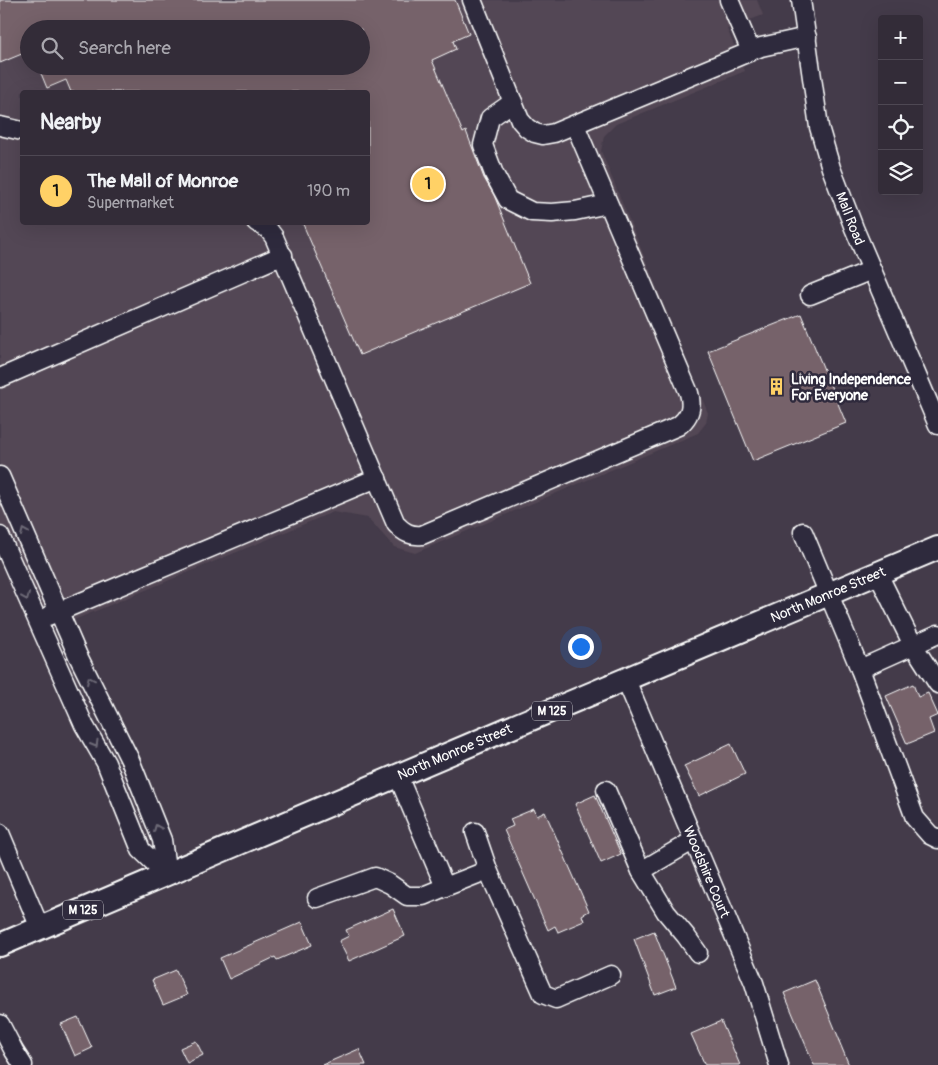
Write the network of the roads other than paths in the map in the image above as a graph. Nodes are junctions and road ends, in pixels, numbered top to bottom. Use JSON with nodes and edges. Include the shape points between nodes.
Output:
{"nodes":[{"id":1,"x":472,"y":0,"type":"edge"},
{"id":2,"x":729,"y":0,"type":"edge"},
{"id":3,"x":801,"y":0,"type":"edge"},
{"id":4,"x":807,"y":37,"type":"junction"},
{"id":5,"x":752,"y":52,"type":"junction"},
{"id":6,"x":513,"y":102,"type":"junction"},
{"id":7,"x":575,"y":125,"type":"junction"},
{"id":8,"x":0,"y":126,"type":"edge"},
{"id":9,"x":20,"y":131,"type":"edge"},
{"id":10,"x":608,"y":204,"type":"junction"},
{"id":11,"x":261,"y":225,"type":"edge"},
{"id":12,"x":283,"y":255,"type":"junction"},
{"id":13,"x":872,"y":270,"type":"junction"},
{"id":14,"x":810,"y":295,"type":"dead end"},
{"id":15,"x":0,"y":378,"type":"edge"},
{"id":16,"x":938,"y":425,"type":"edge"},
{"id":17,"x":0,"y":476,"type":"edge"},
{"id":18,"x":377,"y":478,"type":"junction"},
{"id":19,"x":803,"y":532,"type":"dead end"},
{"id":20,"x":0,"y":536,"type":"edge"},
{"id":21,"x":938,"y":548,"type":"edge"},
{"id":22,"x":878,"y":574,"type":"junction"},
{"id":23,"x":830,"y":594,"type":"junction"},
{"id":24,"x":58,"y":612,"type":"junction"},
{"id":25,"x":36,"y":620,"type":"junction"},
{"id":26,"x":938,"y":634,"type":"edge"},
{"id":27,"x":913,"y":645,"type":"junction"},
{"id":28,"x":860,"y":669,"type":"junction"},
{"id":29,"x":626,"y":680,"type":"junction"},
{"id":30,"x":938,"y":682,"type":"edge"},
{"id":31,"x":398,"y":776,"type":"junction"},
{"id":32,"x":606,"y":790,"type":"dead end"},
{"id":33,"x":475,"y":832,"type":"dead end"},
{"id":34,"x":0,"y":833,"type":"edge"},
{"id":35,"x":938,"y":839,"type":"edge"},
{"id":36,"x":694,"y":840,"type":"junction"},
{"id":37,"x":488,"y":870,"type":"junction"},
{"id":38,"x":641,"y":871,"type":"junction"},
{"id":39,"x":167,"y":875,"type":"junction"},
{"id":40,"x":445,"y":887,"type":"junction"},
{"id":41,"x":317,"y":898,"type":"dead end"},
{"id":42,"x":40,"y":928,"type":"junction"},
{"id":43,"x":0,"y":945,"type":"edge"},
{"id":44,"x":698,"y":953,"type":"dead end"},
{"id":45,"x":611,"y":975,"type":"dead end"},
{"id":46,"x":0,"y":1024,"type":"edge"},
{"id":47,"x":23,"y":1065,"type":"edge"},
{"id":48,"x":779,"y":1065,"type":"edge"}],
"edges":[{"from":1,"to":6,"type":"street"},
{"from":2,"to":5,"type":"street"},
{"from":3,"to":4,"type":"street","name":"Mall Road"},
{"from":4,"to":5,"type":"street"},
{"from":4,"to":13,"type":"street","name":"Mall Road","via":[[819,127],[831,168]]},
{"from":5,"to":7,"type":"street"},
{"from":6,"to":7,"type":"street","via":[[520,120],[535,133],[554,133]]},
{"from":6,"to":10,"type":"street","via":[[490,118],[483,145],[508,200],[532,212],[552,213]]},
{"from":7,"to":10,"type":"street"},
{"from":8,"to":9,"type":"street"},
{"from":10,"to":18,"type":"street","via":[[689,393],[691,409],[684,421],[413,536],[396,524]]},
{"from":11,"to":12,"type":"street","via":[[274,236]]},
{"from":12,"to":15,"type":"street"},
{"from":12,"to":18,"type":"street"},
{"from":13,"to":14,"type":"street"},
{"from":13,"to":16,"type":"street","name":"Mall Road"},
{"from":24,"to":17,"type":"street","one_way":true},
{"from":18,"to":24,"type":"street"},
{"from":19,"to":23,"type":"street"},
{"from":20,"to":25,"type":"street","one_way":true},
{"from":21,"to":22,"type":"main road","name":"North Monroe Street","number":"M 125"},
{"from":22,"to":23,"type":"main road","name":"North Monroe Street","number":"M 125"},
{"from":22,"to":27,"type":"street"},
{"from":23,"to":28,"type":"street"},
{"from":23,"to":29,"type":"main road","name":"North Monroe Street","number":"M 125"},
{"from":24,"to":25,"type":"street"},
{"from":39,"to":24,"type":"street","one_way":true,"via":[[162,840],[130,760]]},
{"from":25,"to":39,"type":"street","one_way":true,"via":[[84,725],[106,763],[141,850]]},
{"from":26,"to":27,"type":"street"},
{"from":27,"to":28,"type":"street"},
{"from":27,"to":30,"type":"street"},
{"from":28,"to":35,"type":"street","via":[[915,818]]},
{"from":29,"to":31,"type":"main road","name":"North Monroe Street","number":"M 125"},
{"from":29,"to":36,"type":"street","name":"Woodshire Court"},
{"from":31,"to":39,"type":"main road","name":"North Monroe Street","number":"M 125"},
{"from":31,"to":40,"type":"street"},
{"from":32,"to":38,"type":"street"},
{"from":33,"to":37,"type":"street"},
{"from":34,"to":42,"type":"street"},
{"from":36,"to":38,"type":"street"},
{"from":36,"to":48,"type":"street","name":"Woodshire Court","via":[[754,983]]},
{"from":37,"to":40,"type":"street"},
{"from":37,"to":45,"type":"street","via":[[543,994],[556,999]]},
{"from":38,"to":44,"type":"street","via":[[666,912]]},
{"from":39,"to":42,"type":"main road","name":"North Monroe Street","number":"M 125"},
{"from":40,"to":41,"type":"street","via":[[422,896],[408,896],[375,877]]},
{"from":42,"to":43,"type":"main road","name":"North Monroe Street","number":"M 125"},
{"from":46,"to":47,"type":"street"}]}
